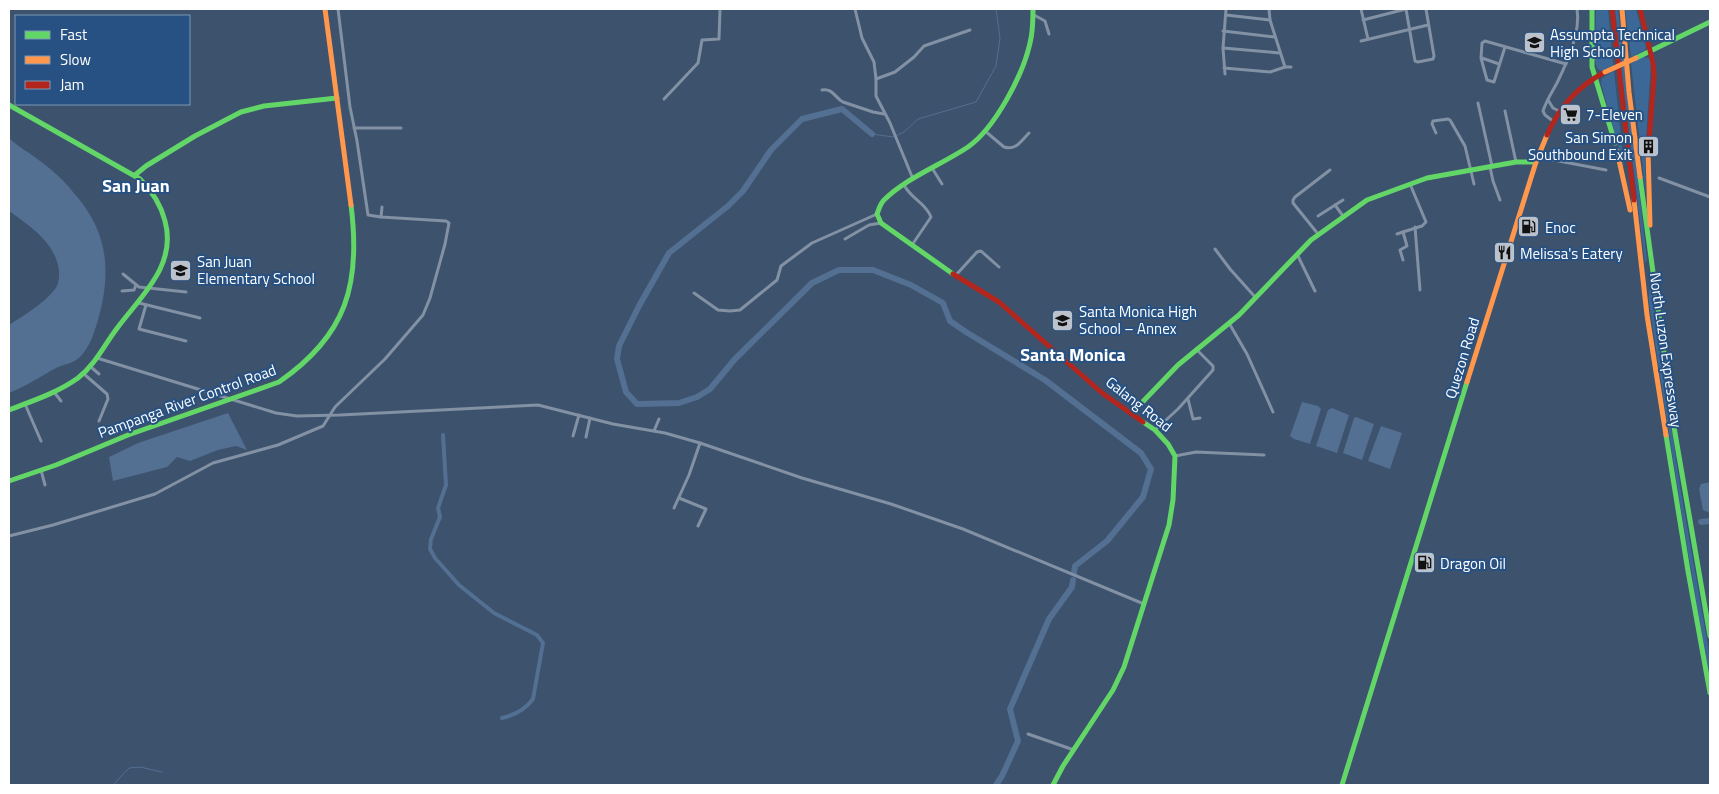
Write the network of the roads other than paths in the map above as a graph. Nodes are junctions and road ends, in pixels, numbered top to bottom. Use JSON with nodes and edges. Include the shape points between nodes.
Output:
{"nodes":[{"id":1,"x":325,"y":9,"type":"edge"},
{"id":2,"x":338,"y":9,"type":"edge"},
{"id":3,"x":720,"y":9,"type":"edge"},
{"id":4,"x":855,"y":9,"type":"edge"},
{"id":5,"x":1033,"y":9,"type":"edge"},
{"id":6,"x":1226,"y":9,"type":"edge"},
{"id":7,"x":1269,"y":9,"type":"edge"},
{"id":8,"x":1361,"y":9,"type":"edge"},
{"id":9,"x":1383,"y":9,"type":"edge"},
{"id":10,"x":1406,"y":9,"type":"edge"},
{"id":11,"x":1426,"y":9,"type":"edge"},
{"id":12,"x":1577,"y":9,"type":"edge"},
{"id":13,"x":1592,"y":9,"type":"edge"},
{"id":14,"x":1612,"y":9,"type":"edge"},
{"id":15,"x":1622,"y":9,"type":"edge"},
{"id":16,"x":1640,"y":9,"type":"edge"},
{"id":17,"x":1383,"y":14,"type":"junction"},
{"id":18,"x":1034,"y":15,"type":"junction"},
{"id":19,"x":1226,"y":16,"type":"junction"},
{"id":20,"x":1270,"y":20,"type":"junction"},
{"id":21,"x":1363,"y":20,"type":"junction"},
{"id":22,"x":1710,"y":22,"type":"edge"},
{"id":23,"x":1428,"y":25,"type":"junction"},
{"id":24,"x":970,"y":30,"type":"dead end"},
{"id":25,"x":1408,"y":30,"type":"junction"},
{"id":26,"x":1223,"y":32,"type":"junction"},
{"id":27,"x":1049,"y":34,"type":"dead end"},
{"id":28,"x":1275,"y":37,"type":"junction"},
{"id":29,"x":1368,"y":39,"type":"junction"},
{"id":30,"x":1361,"y":40,"type":"dead end"},
{"id":31,"x":1506,"y":46,"type":"junction"},
{"id":32,"x":1223,"y":48,"type":"junction"},
{"id":33,"x":1650,"y":51,"type":"junction"},
{"id":34,"x":1280,"y":53,"type":"junction"},
{"id":35,"x":1481,"y":58,"type":"junction"},
{"id":36,"x":1500,"y":64,"type":"junction"},
{"id":37,"x":1566,"y":64,"type":"junction"},
{"id":38,"x":1284,"y":67,"type":"junction"},
{"id":39,"x":1291,"y":67,"type":"dead end"},
{"id":40,"x":1224,"y":68,"type":"junction"},
{"id":41,"x":1226,"y":74,"type":"dead end"},
{"id":42,"x":1595,"y":77,"type":"junction"},
{"id":43,"x":876,"y":79,"type":"junction"},
{"id":44,"x":822,"y":90,"type":"dead end"},
{"id":45,"x":337,"y":98,"type":"junction"},
{"id":46,"x":664,"y":100,"type":"dead end"},
{"id":47,"x":1548,"y":100,"type":"junction"},
{"id":48,"x":1478,"y":103,"type":"dead end"},
{"id":49,"x":9,"y":105,"type":"edge"},
{"id":50,"x":1505,"y":111,"type":"dead end"},
{"id":51,"x":1559,"y":111,"type":"junction"},
{"id":52,"x":885,"y":114,"type":"junction"},
{"id":53,"x":1553,"y":121,"type":"junction"},
{"id":54,"x":354,"y":128,"type":"junction"},
{"id":55,"x":401,"y":128,"type":"dead end"},
{"id":56,"x":985,"y":131,"type":"junction"},
{"id":57,"x":1029,"y":133,"type":"dead end"},
{"id":58,"x":1436,"y":133,"type":"dead end"},
{"id":59,"x":1648,"y":142,"type":"dead end"},
{"id":60,"x":1615,"y":143,"type":"dead end"},
{"id":61,"x":1648,"y":150,"type":"dead end"},
{"id":62,"x":1618,"y":151,"type":"dead end"},
{"id":63,"x":1537,"y":159,"type":"junction"},
{"id":64,"x":1516,"y":162,"type":"junction"},
{"id":65,"x":1491,"y":167,"type":"junction"},
{"id":66,"x":932,"y":168,"type":"junction"},
{"id":67,"x":1330,"y":170,"type":"dead end"},
{"id":68,"x":1471,"y":170,"type":"junction"},
{"id":69,"x":1606,"y":170,"type":"dead end"},
{"id":70,"x":135,"y":175,"type":"junction"},
{"id":71,"x":1659,"y":178,"type":"dead end"},
{"id":72,"x":913,"y":179,"type":"junction"},
{"id":73,"x":942,"y":184,"type":"dead end"},
{"id":74,"x":1410,"y":184,"type":"junction"},
{"id":75,"x":1474,"y":184,"type":"dead end"},
{"id":76,"x":904,"y":185,"type":"junction"},
{"id":77,"x":1710,"y":197,"type":"edge"},
{"id":78,"x":1343,"y":200,"type":"dead end"},
{"id":79,"x":1500,"y":200,"type":"dead end"},
{"id":80,"x":1335,"y":205,"type":"junction"},
{"id":81,"x":382,"y":207,"type":"dead end"},
{"id":82,"x":877,"y":214,"type":"junction"},
{"id":83,"x":1318,"y":216,"type":"dead end"},
{"id":84,"x":1342,"y":216,"type":"junction"},
{"id":85,"x":382,"y":217,"type":"junction"},
{"id":86,"x":881,"y":223,"type":"junction"},
{"id":87,"x":1415,"y":227,"type":"junction"},
{"id":88,"x":1403,"y":232,"type":"junction"},
{"id":89,"x":1318,"y":234,"type":"junction"},
{"id":90,"x":1397,"y":234,"type":"dead end"},
{"id":91,"x":1637,"y":235,"type":"junction"},
{"id":92,"x":845,"y":239,"type":"dead end"},
{"id":93,"x":912,"y":245,"type":"junction"},
{"id":94,"x":1215,"y":249,"type":"dead end"},
{"id":95,"x":1297,"y":253,"type":"junction"},
{"id":96,"x":1403,"y":260,"type":"dead end"},
{"id":97,"x":998,"y":267,"type":"dead end"},
{"id":98,"x":123,"y":274,"type":"dead end"},
{"id":99,"x":955,"y":275,"type":"junction"},
{"id":100,"x":136,"y":285,"type":"junction"},
{"id":101,"x":150,"y":288,"type":"junction"},
{"id":102,"x":1420,"y":290,"type":"dead end"},
{"id":103,"x":122,"y":291,"type":"dead end"},
{"id":104,"x":1315,"y":291,"type":"dead end"},
{"id":105,"x":186,"y":292,"type":"dead end"},
{"id":106,"x":694,"y":293,"type":"dead end"},
{"id":107,"x":1256,"y":298,"type":"junction"},
{"id":108,"x":139,"y":303,"type":"junction"},
{"id":109,"x":146,"y":305,"type":"junction"},
{"id":110,"x":1658,"y":311,"type":"junction"},
{"id":111,"x":200,"y":318,"type":"dead end"},
{"id":112,"x":1229,"y":323,"type":"junction"},
{"id":113,"x":186,"y":341,"type":"dead end"},
{"id":114,"x":1196,"y":348,"type":"junction"},
{"id":115,"x":97,"y":358,"type":"junction"},
{"id":116,"x":91,"y":366,"type":"junction"},
{"id":117,"x":84,"y":374,"type":"junction"},
{"id":118,"x":99,"y":374,"type":"dead end"},
{"id":119,"x":54,"y":392,"type":"junction"},
{"id":120,"x":232,"y":398,"type":"junction"},
{"id":121,"x":1187,"y":399,"type":"junction"},
{"id":122,"x":61,"y":401,"type":"dead end"},
{"id":123,"x":25,"y":404,"type":"junction"},
{"id":124,"x":9,"y":410,"type":"edge"},
{"id":125,"x":1274,"y":412,"type":"dead end"},
{"id":126,"x":1132,"y":413,"type":"junction"},
{"id":127,"x":579,"y":415,"type":"junction"},
{"id":128,"x":330,"y":416,"type":"junction"},
{"id":129,"x":590,"y":418,"type":"junction"},
{"id":130,"x":1200,"y":418,"type":"dead end"},
{"id":131,"x":659,"y":419,"type":"dead end"},
{"id":132,"x":99,"y":421,"type":"dead end"},
{"id":133,"x":1155,"y":430,"type":"junction"},
{"id":134,"x":654,"y":431,"type":"junction"},
{"id":135,"x":573,"y":436,"type":"dead end"},
{"id":136,"x":586,"y":438,"type":"dead end"},
{"id":137,"x":41,"y":441,"type":"dead end"},
{"id":138,"x":700,"y":443,"type":"junction"},
{"id":139,"x":1264,"y":454,"type":"dead end"},
{"id":140,"x":1175,"y":456,"type":"junction"},
{"id":141,"x":41,"y":470,"type":"junction"},
{"id":142,"x":9,"y":481,"type":"edge"},
{"id":143,"x":45,"y":485,"type":"dead end"},
{"id":144,"x":679,"y":498,"type":"junction"},
{"id":145,"x":674,"y":508,"type":"dead end"},
{"id":146,"x":698,"y":526,"type":"dead end"},
{"id":147,"x":9,"y":536,"type":"edge"},
{"id":148,"x":1144,"y":604,"type":"junction"},
{"id":149,"x":1710,"y":636,"type":"edge"},
{"id":150,"x":1710,"y":693,"type":"edge"},
{"id":151,"x":1028,"y":734,"type":"dead end"},
{"id":152,"x":1074,"y":750,"type":"junction"},
{"id":153,"x":1053,"y":785,"type":"edge"},
{"id":154,"x":1342,"y":785,"type":"edge"}],
"edges":[{"from":1,"to":45,"type":"main road","name":"Pampanga River Control Road"},
{"from":2,"to":54,"type":"street"},
{"from":3,"to":46,"type":"street","via":[[719,39],[702,40],[698,62]]},
{"from":4,"to":43,"type":"street"},
{"from":5,"to":18,"type":"main road"},
{"from":6,"to":19,"type":"street"},
{"from":7,"to":20,"type":"street"},
{"from":8,"to":21,"type":"street"},
{"from":9,"to":17,"type":"street"},
{"from":10,"to":17,"type":"street"},
{"from":10,"to":25,"type":"street"},
{"from":11,"to":23,"type":"street"},
{"from":12,"to":37,"type":"street","via":[[1578,25]]},
{"from":13,"to":42,"type":"main road","via":[[1591,57]]},
{"from":14,"to":91,"type":"main road","name":"North Luzon Expressway"},
{"from":15,"to":110,"type":"main road","name":"North Luzon Expressway","via":[[1629,90]]},
{"from":16,"to":33,"type":"main road"},
{"from":17,"to":21,"type":"street"},
{"from":18,"to":27,"type":"street","via":[[1045,21]]},
{"from":18,"to":56,"type":"main road","via":[[1029,42],[1015,82]]},
{"from":19,"to":20,"type":"street"},
{"from":19,"to":26,"type":"street"},
{"from":20,"to":28,"type":"street"},
{"from":21,"to":29,"type":"street"},
{"from":22,"to":33,"type":"main road","name":"Quezon Road"},
{"from":23,"to":25,"type":"street"},
{"from":23,"to":25,"type":"street","via":[[1432,59],[1415,61]]},
{"from":24,"to":43,"type":"street","via":[[924,46],[895,72]]},
{"from":25,"to":29,"type":"street"},
{"from":26,"to":28,"type":"street"},
{"from":26,"to":32,"type":"street"},
{"from":28,"to":34,"type":"street"},
{"from":29,"to":30,"type":"street"},
{"from":31,"to":35,"type":"street","via":[[1485,41]]},
{"from":31,"to":36,"type":"street"},
{"from":31,"to":37,"type":"street"},
{"from":32,"to":34,"type":"street"},
{"from":32,"to":40,"type":"street"},
{"from":33,"to":42,"type":"main road","name":"Quezon Road","bridge":true},
{"from":33,"to":59,"type":"main road","via":[[1654,76]]},
{"from":34,"to":38,"type":"street"},
{"from":35,"to":36,"type":"street"},
{"from":35,"to":36,"type":"street","via":[[1487,80],[1494,82]]},
{"from":37,"to":47,"type":"street"},
{"from":38,"to":39,"type":"street"},
{"from":38,"to":40,"type":"street","via":[[1270,72]]},
{"from":40,"to":41,"type":"street"},
{"from":42,"to":51,"type":"main road","name":"Quezon Road"},
{"from":42,"to":60,"type":"main road"},
{"from":43,"to":52,"type":"street","via":[[876,96]]},
{"from":44,"to":52,"type":"street","via":[[834,93],[843,102]]},
{"from":45,"to":70,"type":"main road","via":[[241,112],[195,136]]},
{"from":45,"to":120,"type":"main road","name":"Pampanga River Control Road","via":[[355,248],[353,274],[342,311],[313,357],[296,371],[271,386]]},
{"from":47,"to":51,"type":"street"},
{"from":47,"to":53,"type":"street","via":[[1544,113]]},
{"from":48,"to":65,"type":"street"},
{"from":49,"to":70,"type":"main road"},
{"from":50,"to":64,"type":"street"},
{"from":51,"to":53,"type":"main road","name":"Quezon Road"},
{"from":52,"to":72,"type":"street"},
{"from":53,"to":63,"type":"main road","name":"Quezon Road"},
{"from":54,"to":55,"type":"street"},
{"from":54,"to":85,"type":"street","via":[[368,215]]},
{"from":56,"to":57,"type":"street","via":[[1008,148],[1018,144]]},
{"from":56,"to":66,"type":"main road","via":[[959,153]]},
{"from":58,"to":68,"type":"street","via":[[1433,121],[1448,118],[1465,146]]},
{"from":61,"to":110,"type":"main road"},
{"from":62,"to":91,"type":"main road"},
{"from":63,"to":64,"type":"main road"},
{"from":63,"to":69,"type":"street"},
{"from":63,"to":154,"type":"main road","name":"Quezon Road"},
{"from":64,"to":65,"type":"main road"},
{"from":65,"to":68,"type":"main road"},
{"from":65,"to":79,"type":"street"},
{"from":66,"to":72,"type":"main road"},
{"from":66,"to":73,"type":"street"},
{"from":67,"to":89,"type":"street","via":[[1293,200]]},
{"from":68,"to":74,"type":"main road"},
{"from":68,"to":75,"type":"street"},
{"from":70,"to":101,"type":"main road","via":[[159,202],[168,225],[164,263]]},
{"from":71,"to":77,"type":"street"},
{"from":72,"to":76,"type":"main road"},
{"from":74,"to":84,"type":"main road","via":[[1367,200]]},
{"from":74,"to":87,"type":"street","via":[[1426,222]]},
{"from":76,"to":82,"type":"main road","via":[[884,200]]},
{"from":76,"to":93,"type":"street","via":[[931,217]]},
{"from":78,"to":80,"type":"street"},
{"from":80,"to":83,"type":"street"},
{"from":80,"to":84,"type":"street"},
{"from":81,"to":85,"type":"street"},
{"from":82,"to":86,"type":"main road"},
{"from":82,"to":106,"type":"street","via":[[812,243],[780,266],[777,280],[740,310],[718,310]]},
{"from":84,"to":89,"type":"main road"},
{"from":85,"to":128,"type":"street","via":[[446,221],[449,223],[445,244],[423,314]]},
{"from":86,"to":92,"type":"street","via":[[869,225]]},
{"from":86,"to":93,"type":"main road","name":"Galang Road"},
{"from":87,"to":88,"type":"street"},
{"from":87,"to":102,"type":"street"},
{"from":88,"to":90,"type":"street"},
{"from":88,"to":96,"type":"street","via":[[1407,246],[1400,250]]},
{"from":89,"to":95,"type":"main road"},
{"from":91,"to":150,"type":"main road","name":"North Luzon Expressway","via":[[1664,423]]},
{"from":93,"to":99,"type":"main road","name":"Galang Road"},
{"from":94,"to":107,"type":"street"},
{"from":95,"to":104,"type":"street"},
{"from":95,"to":107,"type":"main road"},
{"from":97,"to":99,"type":"street","via":[[981,251]]},
{"from":98,"to":100,"type":"street"},
{"from":99,"to":126,"type":"main road","name":"Galang Road","via":[[1029,326],[1102,393]]},
{"from":100,"to":101,"type":"street"},
{"from":100,"to":103,"type":"street","via":[[134,290]]},
{"from":101,"to":105,"type":"street"},
{"from":101,"to":108,"type":"main road"},
{"from":107,"to":112,"type":"main road"},
{"from":108,"to":109,"type":"street"},
{"from":108,"to":115,"type":"main road"},
{"from":109,"to":111,"type":"street"},
{"from":109,"to":113,"type":"street","via":[[139,329]]},
{"from":110,"to":149,"type":"main road","name":"North Luzon Expressway"},
{"from":112,"to":114,"type":"main road"},
{"from":112,"to":125,"type":"street"},
{"from":114,"to":121,"type":"street","via":[[1213,370]]},
{"from":114,"to":126,"type":"main road"},
{"from":115,"to":116,"type":"main road"},
{"from":115,"to":120,"type":"street"},
{"from":116,"to":117,"type":"main road"},
{"from":116,"to":118,"type":"street"},
{"from":117,"to":119,"type":"main road"},
{"from":117,"to":132,"type":"street","via":[[107,394]]},
{"from":119,"to":122,"type":"street"},
{"from":119,"to":123,"type":"main road"},
{"from":120,"to":128,"type":"street","via":[[279,414]]},
{"from":120,"to":141,"type":"main road","name":"Pampanga River Control Road"},
{"from":121,"to":130,"type":"street","via":[[1193,419]]},
{"from":121,"to":133,"type":"street"},
{"from":123,"to":124,"type":"main road"},
{"from":123,"to":137,"type":"street"},
{"from":126,"to":133,"type":"main road","name":"Galang Road"},
{"from":127,"to":128,"type":"street","via":[[538,405]]},
{"from":127,"to":129,"type":"street"},
{"from":127,"to":135,"type":"street"},
{"from":128,"to":147,"type":"street","via":[[316,430],[278,445],[216,461],[155,494]]},
{"from":129,"to":134,"type":"street"},
{"from":129,"to":136,"type":"street"},
{"from":131,"to":134,"type":"street"},
{"from":133,"to":140,"type":"main road","name":"Galang Road"},
{"from":134,"to":138,"type":"street"},
{"from":138,"to":144,"type":"street"},
{"from":138,"to":148,"type":"street","via":[[963,529]]},
{"from":139,"to":140,"type":"street","via":[[1196,452]]},
{"from":140,"to":148,"type":"main road","via":[[1169,525]]},
{"from":141,"to":142,"type":"main road","name":"Pampanga River Control Road"},
{"from":141,"to":143,"type":"street"},
{"from":144,"to":145,"type":"street"},
{"from":144,"to":146,"type":"street","via":[[706,509]]},
{"from":148,"to":152,"type":"main road","via":[[1128,656],[1113,690]]},
{"from":151,"to":152,"type":"street"},
{"from":152,"to":153,"type":"main road"}]}
